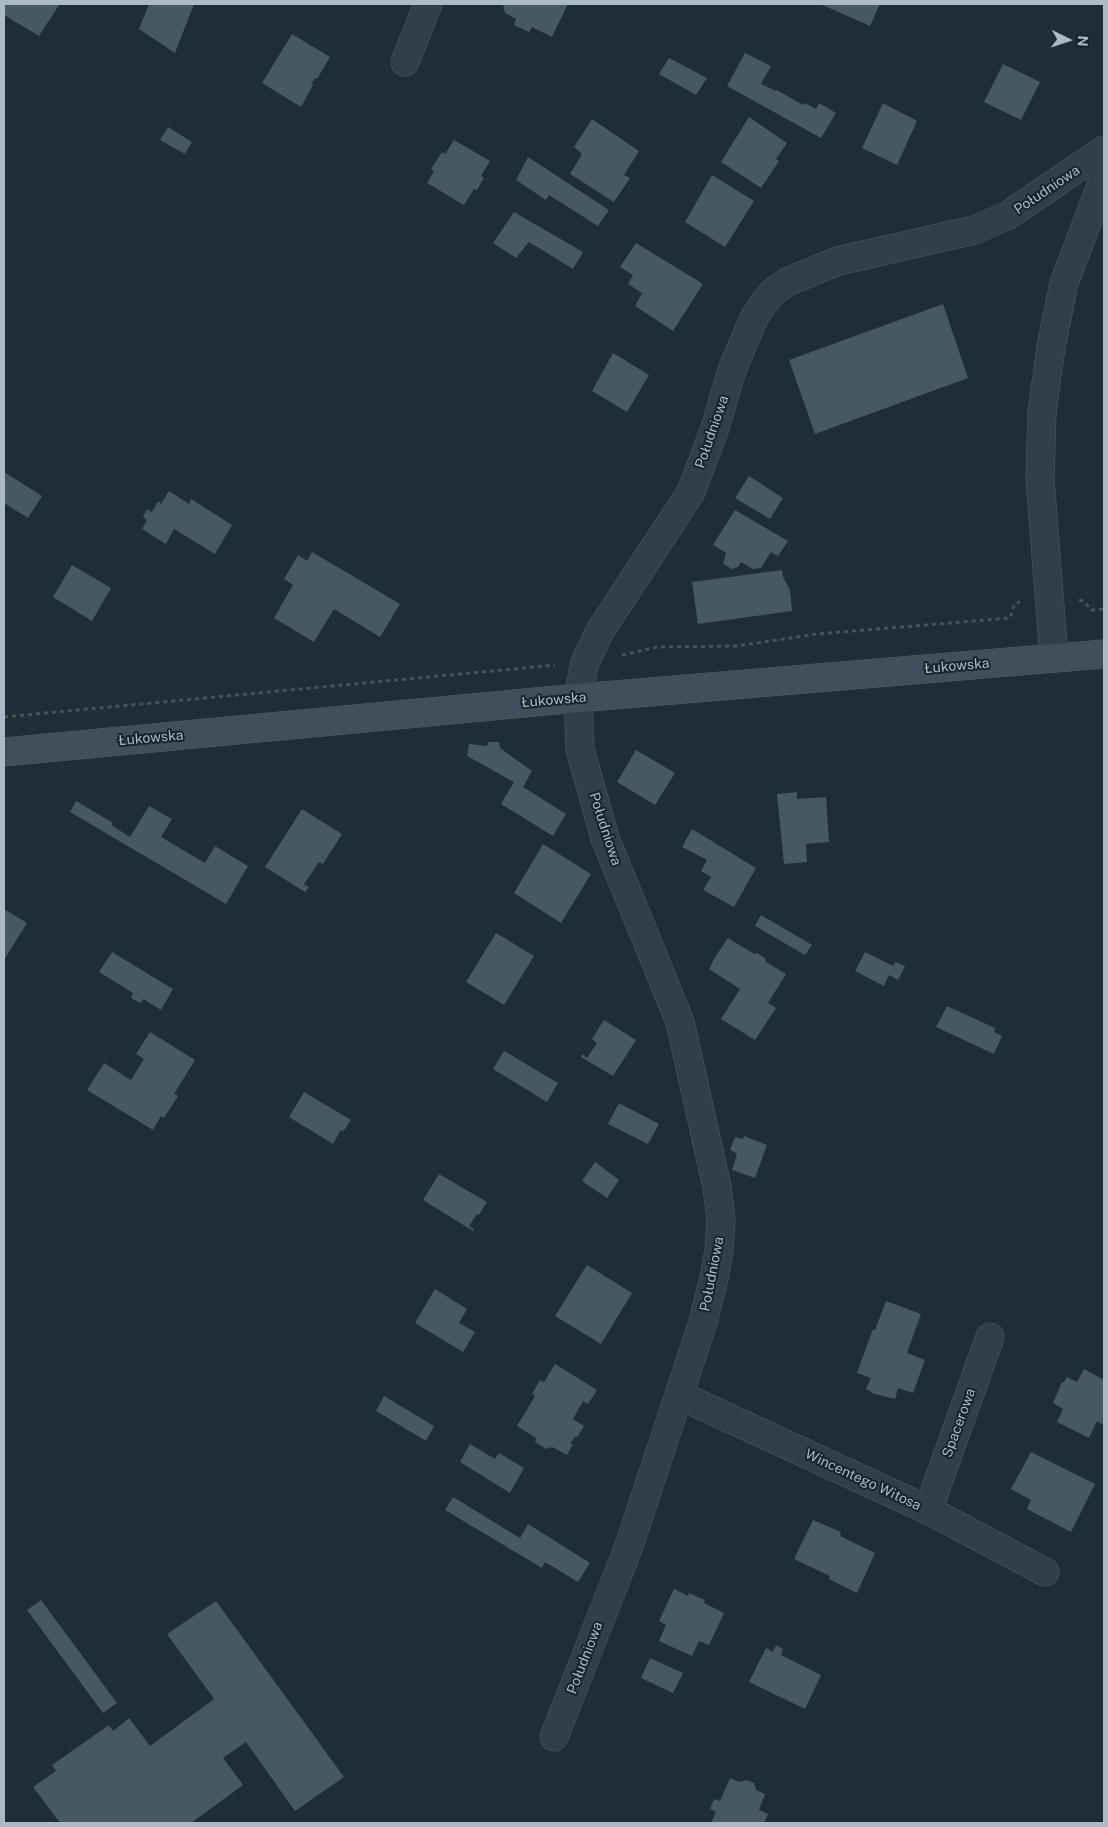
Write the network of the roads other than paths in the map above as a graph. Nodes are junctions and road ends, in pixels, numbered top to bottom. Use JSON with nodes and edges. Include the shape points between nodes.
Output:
{"nodes":[{"id":1,"x":428,"y":4,"type":"edge"},
{"id":2,"x":405,"y":62,"type":"dead end"},
{"id":3,"x":1104,"y":150,"type":"edge"},
{"id":4,"x":1104,"y":178,"type":"edge"},
{"id":5,"x":1104,"y":654,"type":"edge"},
{"id":6,"x":1054,"y":658,"type":"junction"},
{"id":7,"x":578,"y":698,"type":"junction"},
{"id":8,"x":4,"y":752,"type":"edge"},
{"id":9,"x":990,"y":1337,"type":"dead end"},
{"id":10,"x":679,"y":1395,"type":"junction"},
{"id":11,"x":928,"y":1510,"type":"junction"},
{"id":12,"x":1045,"y":1572,"type":"dead end"},
{"id":13,"x":554,"y":1737,"type":"dead end"}],
"edges":[{"from":1,"to":2,"type":"street"},
{"from":3,"to":7,"type":"street","name":"Południowa","via":[[989,225],[838,262],[787,282],[773,292],[754,318],[732,370],[691,492],[600,631],[585,662]]},
{"from":4,"to":6,"type":"street","name":"Południowa","via":[[1064,283],[1042,412],[1040,478]]},
{"from":5,"to":6,"type":"main road","name":"Łukowska"},
{"from":6,"to":7,"type":"main road","name":"Łukowska"},
{"from":7,"to":8,"type":"main road","name":"Łukowska"},
{"from":7,"to":10,"type":"street","name":"Południowa","via":[[580,748],[605,838],[680,1022],[717,1187],[721,1219],[719,1251],[703,1322]]},
{"from":9,"to":11,"type":"street","name":"Spacerowa"},
{"from":10,"to":11,"type":"street","name":"Wincentego Witosa"},
{"from":10,"to":13,"type":"street","name":"Południowa","via":[[628,1549]]},
{"from":11,"to":12,"type":"street","name":"Wincentego Witosa"}]}
